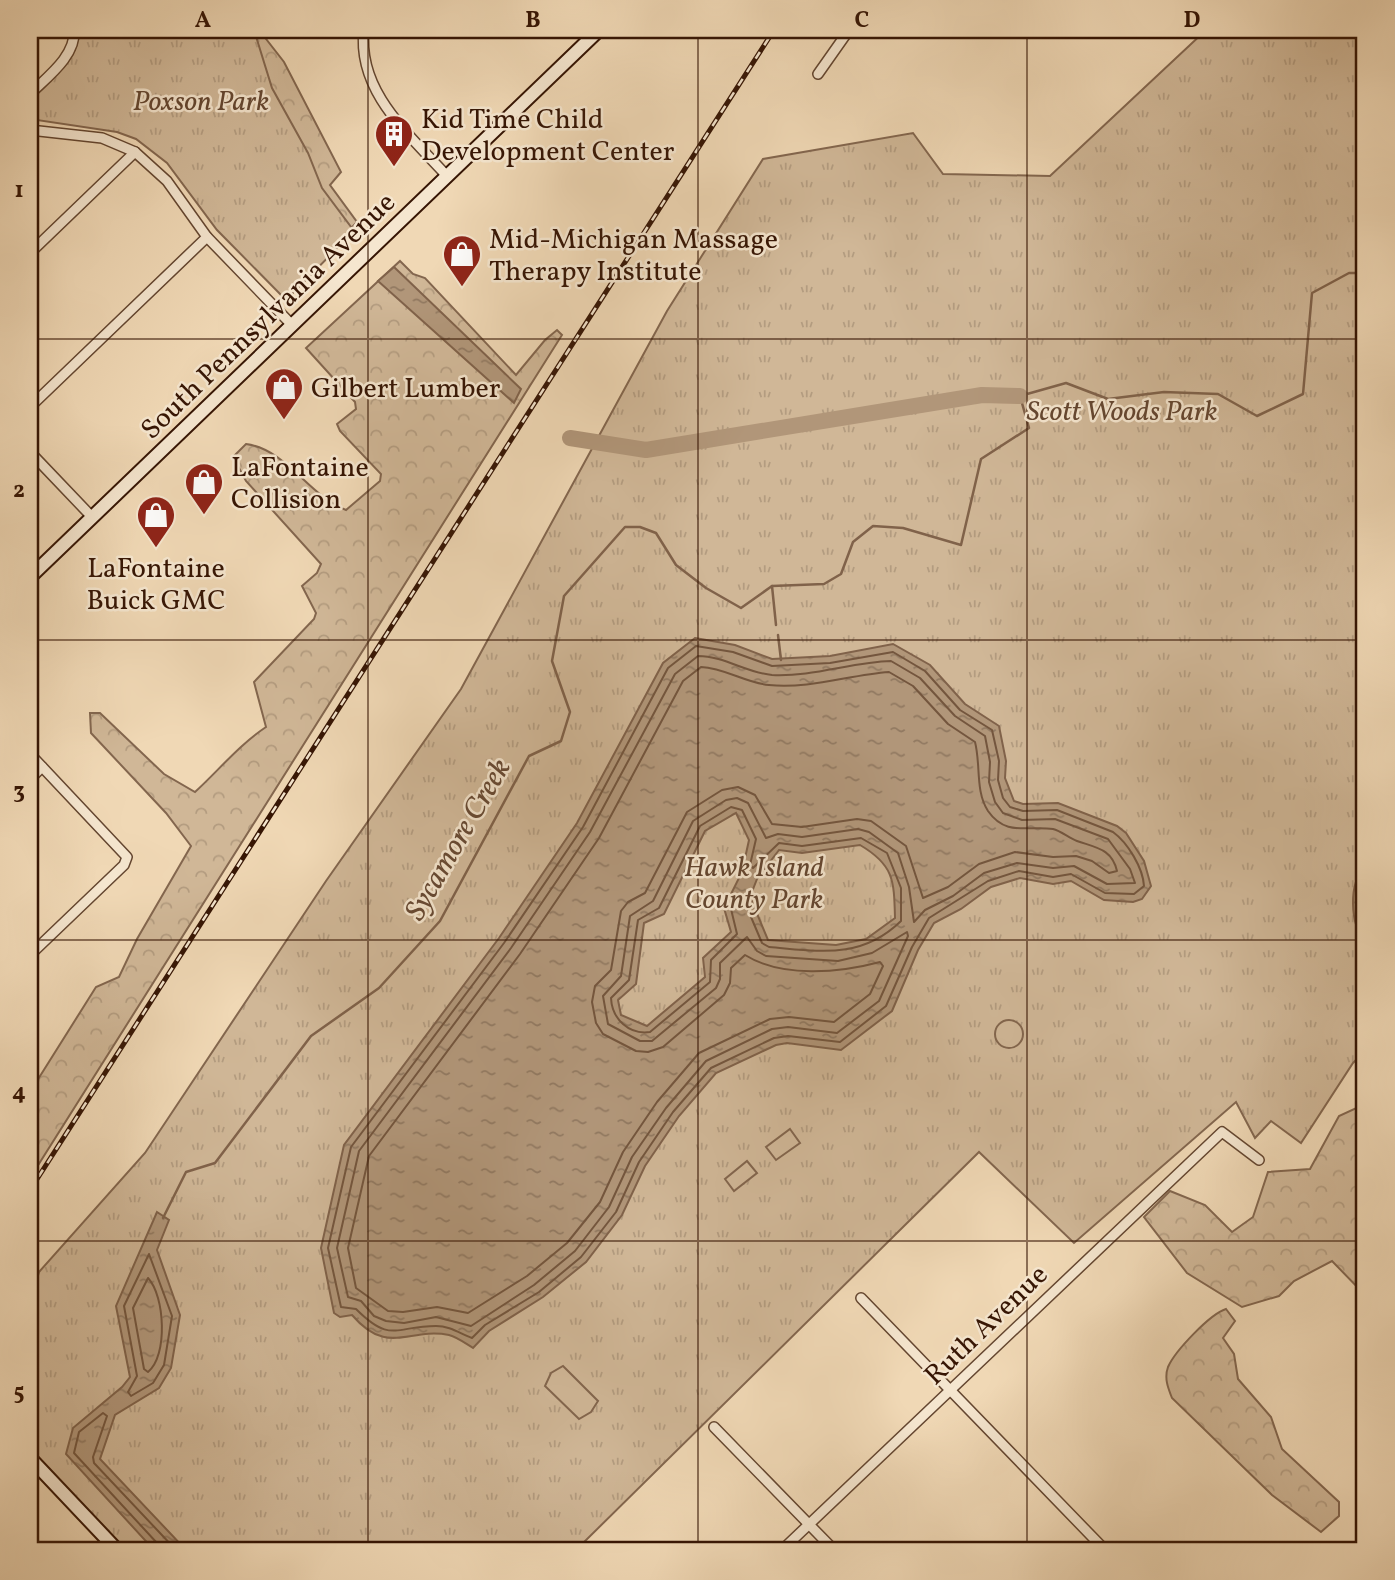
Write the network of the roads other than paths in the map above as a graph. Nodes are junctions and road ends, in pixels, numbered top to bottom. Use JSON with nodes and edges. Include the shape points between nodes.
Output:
{"nodes":[{"id":1,"x":74,"y":30,"type":"edge"},
{"id":2,"x":364,"y":30,"type":"edge"},
{"id":3,"x":599,"y":30,"type":"edge"},
{"id":4,"x":849,"y":30,"type":"edge"},
{"id":5,"x":818,"y":74,"type":"dead end"},
{"id":6,"x":30,"y":94,"type":"edge"},
{"id":7,"x":30,"y":130,"type":"edge"},
{"id":8,"x":135,"y":152,"type":"junction"},
{"id":9,"x":447,"y":176,"type":"junction"},
{"id":10,"x":207,"y":237,"type":"junction"},
{"id":11,"x":30,"y":253,"type":"edge"},
{"id":12,"x":292,"y":325,"type":"junction"},
{"id":13,"x":30,"y":407,"type":"edge"},
{"id":14,"x":30,"y":452,"type":"edge"},
{"id":15,"x":92,"y":517,"type":"junction"},
{"id":16,"x":30,"y":577,"type":"edge"},
{"id":17,"x":30,"y":754,"type":"edge"},
{"id":18,"x":42,"y":767,"type":"junction"},
{"id":19,"x":30,"y":779,"type":"edge"},
{"id":20,"x":30,"y":955,"type":"edge"},
{"id":21,"x":1259,"y":1160,"type":"dead end"},
{"id":22,"x":861,"y":1298,"type":"dead end"},
{"id":23,"x":951,"y":1388,"type":"junction"},
{"id":24,"x":714,"y":1427,"type":"dead end"},
{"id":25,"x":30,"y":1458,"type":"edge"},
{"id":26,"x":809,"y":1524,"type":"junction"},
{"id":27,"x":117,"y":1550,"type":"edge"},
{"id":28,"x":782,"y":1550,"type":"edge"},
{"id":29,"x":834,"y":1550,"type":"edge"},
{"id":30,"x":1105,"y":1550,"type":"edge"}],
"edges":[{"from":1,"to":6,"type":"street","via":[[68,54]]},
{"from":2,"to":9,"type":"street","via":[[365,63],[380,100]]},
{"from":3,"to":9,"type":"main road","name":"South Pennsylvania Avenue"},
{"from":4,"to":5,"type":"street"},
{"from":7,"to":8,"type":"street","via":[[102,138]]},
{"from":8,"to":10,"type":"street","via":[[167,181]]},
{"from":8,"to":11,"type":"street"},
{"from":9,"to":12,"type":"main road","name":"South Pennsylvania Avenue"},
{"from":10,"to":12,"type":"street"},
{"from":10,"to":13,"type":"street"},
{"from":12,"to":15,"type":"main road","name":"South Pennsylvania Avenue"},
{"from":14,"to":15,"type":"street"},
{"from":15,"to":16,"type":"main road","name":"South Pennsylvania Avenue"},
{"from":17,"to":18,"type":"street"},
{"from":18,"to":19,"type":"street"},
{"from":18,"to":20,"type":"street","via":[[127,857]]},
{"from":21,"to":23,"type":"street","name":"Ruth Avenue","via":[[1222,1132]]},
{"from":22,"to":23,"type":"street"},
{"from":23,"to":26,"type":"street","name":"Ruth Avenue"},
{"from":23,"to":30,"type":"street"},
{"from":24,"to":26,"type":"street"},
{"from":25,"to":27,"type":"main road"},
{"from":26,"to":28,"type":"street","name":"Ruth Avenue"},
{"from":26,"to":29,"type":"street"}]}
